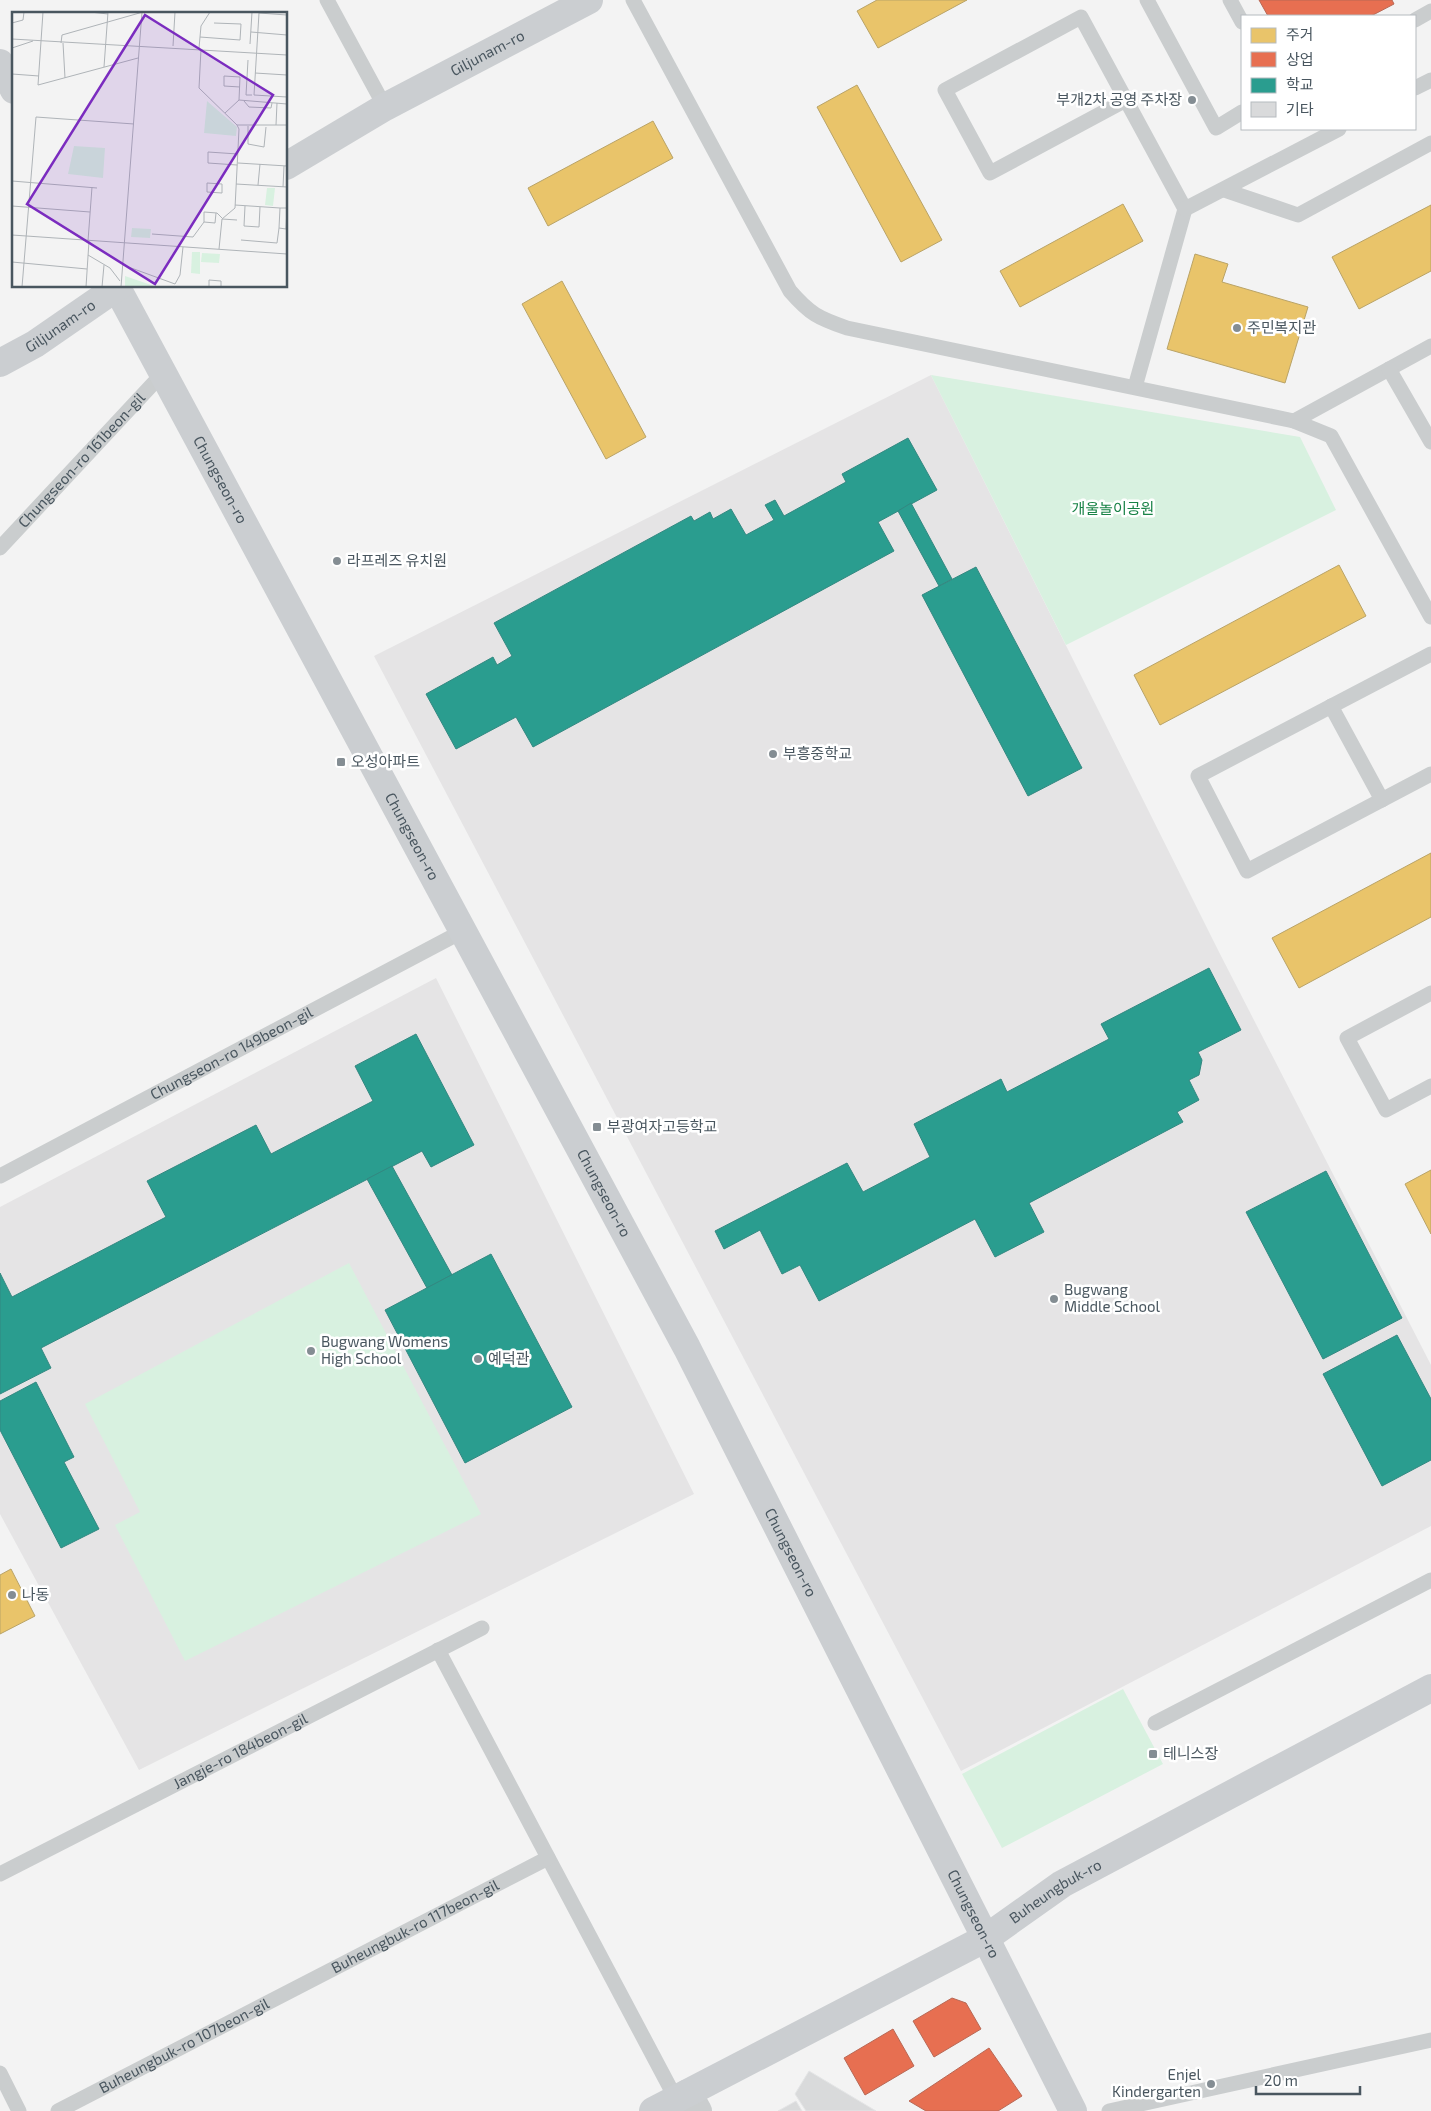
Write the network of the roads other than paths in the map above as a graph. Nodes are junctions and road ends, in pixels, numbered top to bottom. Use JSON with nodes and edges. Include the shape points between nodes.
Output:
{"nodes":[{"id":1,"x":327,"y":0,"type":"edge"},
{"id":2,"x":590,"y":0,"type":"edge"},
{"id":3,"x":633,"y":0,"type":"edge"},
{"id":4,"x":1146,"y":0,"type":"edge"},
{"id":5,"x":1230,"y":0,"type":"edge"},
{"id":6,"x":1431,"y":11,"type":"edge"},
{"id":7,"x":1416,"y":19,"type":"edge"},
{"id":8,"x":1241,"y":20,"type":"edge"},
{"id":9,"x":0,"y":63,"type":"edge"},
{"id":10,"x":1431,"y":80,"type":"edge"},
{"id":11,"x":12,"y":86,"type":"edge"},
{"id":12,"x":1416,"y":88,"type":"edge"},
{"id":13,"x":1126,"y":100,"type":"junction"},
{"id":14,"x":385,"y":107,"type":"junction"},
{"id":15,"x":1241,"y":113,"type":"edge"},
{"id":16,"x":1337,"y":130,"type":"edge"},
{"id":17,"x":1431,"y":143,"type":"edge"},
{"id":18,"x":288,"y":165,"type":"edge"},
{"id":19,"x":1224,"y":190,"type":"junction"},
{"id":20,"x":1185,"y":209,"type":"junction"},
{"id":21,"x":116,"y":288,"type":"edge"},
{"id":22,"x":118,"y":288,"type":"edge"},
{"id":23,"x":1431,"y":346,"type":"edge"},
{"id":24,"x":0,"y":363,"type":"edge"},
{"id":25,"x":1389,"y":369,"type":"junction"},
{"id":26,"x":163,"y":373,"type":"junction"},
{"id":27,"x":1135,"y":387,"type":"junction"},
{"id":28,"x":1294,"y":421,"type":"junction"},
{"id":29,"x":1431,"y":442,"type":"edge"},
{"id":30,"x":0,"y":548,"type":"edge"},
{"id":31,"x":1431,"y":617,"type":"edge"},
{"id":32,"x":1431,"y":654,"type":"edge"},
{"id":33,"x":1331,"y":706,"type":"junction"},
{"id":34,"x":1431,"y":774,"type":"edge"},
{"id":35,"x":1382,"y":800,"type":"junction"},
{"id":36,"x":463,"y":931,"type":"junction"},
{"id":37,"x":1431,"y":993,"type":"edge"},
{"id":38,"x":1431,"y":1086,"type":"edge"},
{"id":39,"x":0,"y":1176,"type":"edge"},
{"id":40,"x":1431,"y":1580,"type":"edge"},
{"id":41,"x":482,"y":1628,"type":"dead end"},
{"id":42,"x":438,"y":1650,"type":"junction"},
{"id":43,"x":1431,"y":1688,"type":"edge"},
{"id":44,"x":1155,"y":1723,"type":"dead end"},
{"id":45,"x":548,"y":1858,"type":"junction"},
{"id":46,"x":0,"y":1874,"type":"edge"},
{"id":47,"x":986,"y":1938,"type":"junction"},
{"id":48,"x":284,"y":1995,"type":"joint"},
{"id":49,"x":1431,"y":2040,"type":"edge"},
{"id":50,"x":0,"y":2073,"type":"edge"},
{"id":51,"x":679,"y":2103,"type":"edge"},
{"id":52,"x":20,"y":2111,"type":"edge"},
{"id":53,"x":58,"y":2111,"type":"edge"},
{"id":54,"x":1073,"y":2111,"type":"edge"},
{"id":55,"x":1109,"y":2111,"type":"edge"}],
"edges":[{"from":1,"to":14,"type":"lane"},
{"from":2,"to":14,"type":"street","name":"Giljunam-ro"},
{"from":3,"to":27,"type":"lane","via":[[790,291],[806,310],[847,328]]},
{"from":4,"to":15,"type":"lane","via":[[1216,128]]},
{"from":5,"to":8,"type":"lane"},
{"from":6,"to":7,"type":"lane"},
{"from":9,"to":11,"type":"street"},
{"from":10,"to":12,"type":"lane"},
{"from":13,"to":13,"type":"lane","via":[[990,173],[945,90],[1081,17]]},
{"from":13,"to":20,"type":"lane"},
{"from":14,"to":18,"type":"street","name":"Giljunam-ro"},
{"from":16,"to":19,"type":"lane"},
{"from":17,"to":19,"type":"lane","via":[[1298,215]]},
{"from":19,"to":20,"type":"lane"},
{"from":20,"to":27,"type":"lane"},
{"from":21,"to":24,"type":"street","name":"Giljunam-ro","via":[[35,344]]},
{"from":22,"to":26,"type":"street","name":"Chungseon-ro"},
{"from":23,"to":25,"type":"lane"},
{"from":25,"to":28,"type":"lane"},
{"from":25,"to":29,"type":"lane"},
{"from":26,"to":30,"type":"lane","name":"Chungseon-ro 161beon-gil"},
{"from":26,"to":36,"type":"street","name":"Chungseon-ro"},
{"from":27,"to":28,"type":"lane"},
{"from":28,"to":31,"type":"lane","via":[[1332,436]]},
{"from":32,"to":33,"type":"lane"},
{"from":33,"to":35,"type":"lane"},
{"from":33,"to":35,"type":"lane","via":[[1198,776],[1248,871]]},
{"from":34,"to":35,"type":"lane"},
{"from":36,"to":39,"type":"lane","name":"Chungseon-ro 149beon-gil"},
{"from":36,"to":47,"type":"street","name":"Chungseon-ro","via":[[688,1348]]},
{"from":37,"to":38,"type":"lane","via":[[1347,1038],[1386,1110]]},
{"from":40,"to":44,"type":"lane"},
{"from":41,"to":42,"type":"lane","name":"Jangje-ro 184beon-gil"},
{"from":42,"to":45,"type":"lane"},
{"from":42,"to":46,"type":"lane","name":"Jangje-ro 184beon-gil"},
{"from":43,"to":47,"type":"street","name":"Buheungbuk-ro","via":[[1062,1884]]},
{"from":45,"to":48,"type":"lane","name":"Buheungbuk-ro 117beon-gil"},
{"from":45,"to":51,"type":"lane"},
{"from":47,"to":51,"type":"street","name":"Buheungbuk-ro"},
{"from":47,"to":54,"type":"street","name":"Chungseon-ro"},
{"from":48,"to":53,"type":"lane","name":"Buheungbuk-ro 107beon-gil"},
{"from":49,"to":55,"type":"lane"},
{"from":50,"to":52,"type":"lane"}]}
